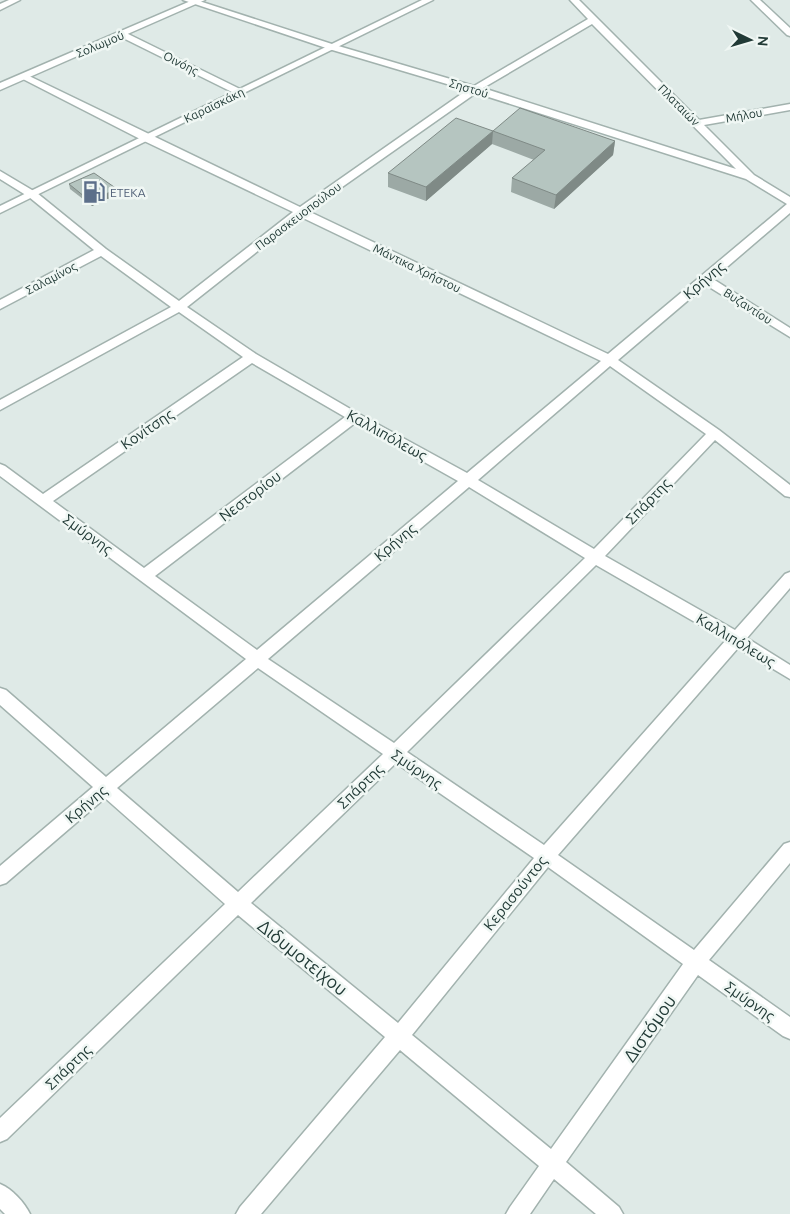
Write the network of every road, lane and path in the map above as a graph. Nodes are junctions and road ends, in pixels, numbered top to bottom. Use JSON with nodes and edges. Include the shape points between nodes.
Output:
{"nodes":[{"id":1,"x":16,"y":0,"type":"edge"},
{"id":2,"x":429,"y":0,"type":"edge"},
{"id":3,"x":574,"y":0,"type":"edge"},
{"id":4,"x":755,"y":0,"type":"edge"},
{"id":5,"x":195,"y":1,"type":"edge"},
{"id":6,"x":0,"y":7,"type":"edge"},
{"id":7,"x":594,"y":20,"type":"junction"},
{"id":8,"x":790,"y":33,"type":"edge"},
{"id":9,"x":122,"y":34,"type":"junction"},
{"id":10,"x":332,"y":47,"type":"junction"},
{"id":11,"x":24,"y":77,"type":"junction"},
{"id":12,"x":0,"y":87,"type":"edge"},
{"id":13,"x":475,"y":89,"type":"junction"},
{"id":14,"x":239,"y":92,"type":"junction"},
{"id":15,"x":790,"y":107,"type":"edge"},
{"id":16,"x":697,"y":123,"type":"junction"},
{"id":17,"x":146,"y":138,"type":"junction"},
{"id":18,"x":0,"y":174,"type":"edge"},
{"id":19,"x":750,"y":177,"type":"junction"},
{"id":20,"x":32,"y":195,"type":"junction"},
{"id":21,"x":790,"y":202,"type":"edge"},
{"id":22,"x":790,"y":207,"type":"edge"},
{"id":23,"x":0,"y":210,"type":"edge"},
{"id":24,"x":300,"y":212,"type":"junction"},
{"id":25,"x":102,"y":251,"type":"junction"},
{"id":26,"x":705,"y":279,"type":"junction"},
{"id":27,"x":0,"y":305,"type":"edge"},
{"id":28,"x":179,"y":307,"type":"junction"},
{"id":29,"x":790,"y":333,"type":"edge"},
{"id":30,"x":252,"y":357,"type":"junction"},
{"id":31,"x":610,"y":360,"type":"junction"},
{"id":32,"x":0,"y":406,"type":"edge"},
{"id":33,"x":354,"y":417,"type":"junction"},
{"id":34,"x":714,"y":433,"type":"junction"},
{"id":35,"x":0,"y":469,"type":"edge"},
{"id":36,"x":468,"y":480,"type":"junction"},
{"id":37,"x":790,"y":492,"type":"edge"},
{"id":38,"x":42,"y":501,"type":"junction"},
{"id":39,"x":595,"y":557,"type":"junction"},
{"id":40,"x":145,"y":575,"type":"junction"},
{"id":41,"x":790,"y":578,"type":"edge"},
{"id":42,"x":735,"y":638,"type":"junction"},
{"id":43,"x":257,"y":659,"type":"junction"},
{"id":44,"x":790,"y":673,"type":"edge"},
{"id":45,"x":0,"y":694,"type":"edge"},
{"id":46,"x":394,"y":754,"type":"junction"},
{"id":47,"x":105,"y":788,"type":"junction"},
{"id":48,"x":790,"y":850,"type":"edge"},
{"id":49,"x":546,"y":856,"type":"junction"},
{"id":50,"x":0,"y":877,"type":"edge"},
{"id":51,"x":237,"y":903,"type":"junction"},
{"id":52,"x":695,"y":963,"type":"junction"},
{"id":53,"x":790,"y":1029,"type":"edge"},
{"id":54,"x":399,"y":1036,"type":"junction"},
{"id":55,"x":0,"y":1132,"type":"edge"},
{"id":56,"x":553,"y":1165,"type":"junction"},
{"id":57,"x":0,"y":1194,"type":"edge"},
{"id":58,"x":19,"y":1214,"type":"edge"},
{"id":59,"x":246,"y":1214,"type":"edge"},
{"id":60,"x":517,"y":1214,"type":"edge"},
{"id":61,"x":612,"y":1214,"type":"edge"}],
"edges":[{"from":1,"to":6,"type":"street"},
{"from":2,"to":10,"type":"street","name":"Καραϊσκάκη"},
{"from":3,"to":7,"type":"street","name":"Πλαταιών"},
{"from":4,"to":8,"type":"street"},
{"from":5,"to":9,"type":"street","name":"Σολωμού"},
{"from":5,"to":10,"type":"street","name":"Σηστού"},
{"from":7,"to":13,"type":"street","name":"Παρασκευοπούλου"},
{"from":7,"to":16,"type":"street","name":"Πλαταιών"},
{"from":9,"to":11,"type":"street","name":"Σολωμού"},
{"from":9,"to":14,"type":"street","name":"Οινόης"},
{"from":10,"to":13,"type":"street","name":"Σηστού"},
{"from":10,"to":14,"type":"street","name":"Καραϊσκάκη"},
{"from":11,"to":12,"type":"street","name":"Σολωμού"},
{"from":11,"to":17,"type":"street","name":"Μάντικα Χρήστου"},
{"from":13,"to":19,"type":"street","name":"Σηστού"},
{"from":13,"to":24,"type":"street","name":"Παρασκευοπούλου"},
{"from":14,"to":17,"type":"street","name":"Καραϊσκάκη"},
{"from":15,"to":16,"type":"street","name":"Μήλου"},
{"from":16,"to":19,"type":"street","name":"Πλαταιών"},
{"from":17,"to":20,"type":"street","name":"Καραϊσκάκη"},
{"from":17,"to":24,"type":"street","name":"Μάντικα Χρήστου"},
{"from":18,"to":20,"type":"street","name":"Καλλιπόλεως"},
{"from":19,"to":21,"type":"street","name":"Πλαταιών"},
{"from":20,"to":23,"type":"street","name":"Καραϊσκάκη"},
{"from":20,"to":25,"type":"street","name":"Καλλιπόλεως"},
{"from":22,"to":26,"type":"street","name":"Κρήνης"},
{"from":24,"to":28,"type":"street","name":"Παρασκευοπούλου"},
{"from":24,"to":31,"type":"street","name":"Μάντικα Χρήστου"},
{"from":25,"to":27,"type":"street","name":"Σαλαμίνος"},
{"from":25,"to":28,"type":"street","name":"Καλλιπόλεως"},
{"from":26,"to":29,"type":"street","name":"Βυζαντίου"},
{"from":26,"to":31,"type":"street","name":"Κρήνης"},
{"from":28,"to":30,"type":"street","name":"Καλλιπόλεως"},
{"from":28,"to":32,"type":"street","name":"Παρασκευοπούλου"},
{"from":30,"to":33,"type":"street","name":"Καλλιπόλεως"},
{"from":30,"to":38,"type":"street","name":"Κονίτσης"},
{"from":31,"to":34,"type":"street","name":"Μάντικα Χρήστου"},
{"from":31,"to":36,"type":"street","name":"Κρήνης"},
{"from":33,"to":36,"type":"street","name":"Καλλιπόλεως"},
{"from":33,"to":40,"type":"street","name":"Νεστορίου"},
{"from":34,"to":37,"type":"street","name":"Μάντικα Χρήστου"},
{"from":34,"to":39,"type":"street","name":"Σπάρτης"},
{"from":35,"to":38,"type":"street","name":"Σμύρνης"},
{"from":36,"to":39,"type":"street","name":"Καλλιπόλεως"},
{"from":36,"to":43,"type":"street","name":"Κρήνης"},
{"from":38,"to":40,"type":"street","name":"Σμύρνης"},
{"from":39,"to":42,"type":"street","name":"Καλλιπόλεως"},
{"from":39,"to":46,"type":"street","name":"Σπάρτης"},
{"from":40,"to":43,"type":"street","name":"Σμύρνης"},
{"from":41,"to":42,"type":"street","name":"Κερασούντος"},
{"from":42,"to":44,"type":"street","name":"Καλλιπόλεως"},
{"from":42,"to":49,"type":"street","name":"Κερασούντος"},
{"from":43,"to":46,"type":"street","name":"Σμύρνης"},
{"from":43,"to":47,"type":"street","name":"Κρήνης"},
{"from":45,"to":47,"type":"street","name":"Διδυμοτείχου"},
{"from":46,"to":49,"type":"street","name":"Σμύρνης"},
{"from":46,"to":51,"type":"street","name":"Σπάρτης"},
{"from":47,"to":50,"type":"street","name":"Κρήνης"},
{"from":47,"to":51,"type":"street","name":"Διδυμοτείχου"},
{"from":48,"to":52,"type":"street","name":"Διστόμου"},
{"from":49,"to":52,"type":"street","name":"Σμύρνης"},
{"from":49,"to":54,"type":"street","name":"Κερασούντος"},
{"from":51,"to":54,"type":"street","name":"Διδυμοτείχου"},
{"from":51,"to":55,"type":"street","name":"Σπάρτης"},
{"from":52,"to":53,"type":"street","name":"Σμύρνης"},
{"from":52,"to":56,"type":"street","name":"Διστόμου"},
{"from":54,"to":56,"type":"street","name":"Διδυμοτείχου"},
{"from":54,"to":59,"type":"street","name":"Κερασούντος"},
{"from":56,"to":60,"type":"street","name":"Διστόμου"},
{"from":56,"to":61,"type":"street","name":"Διδυμοτείχου"},
{"from":57,"to":58,"type":"street"}]}
